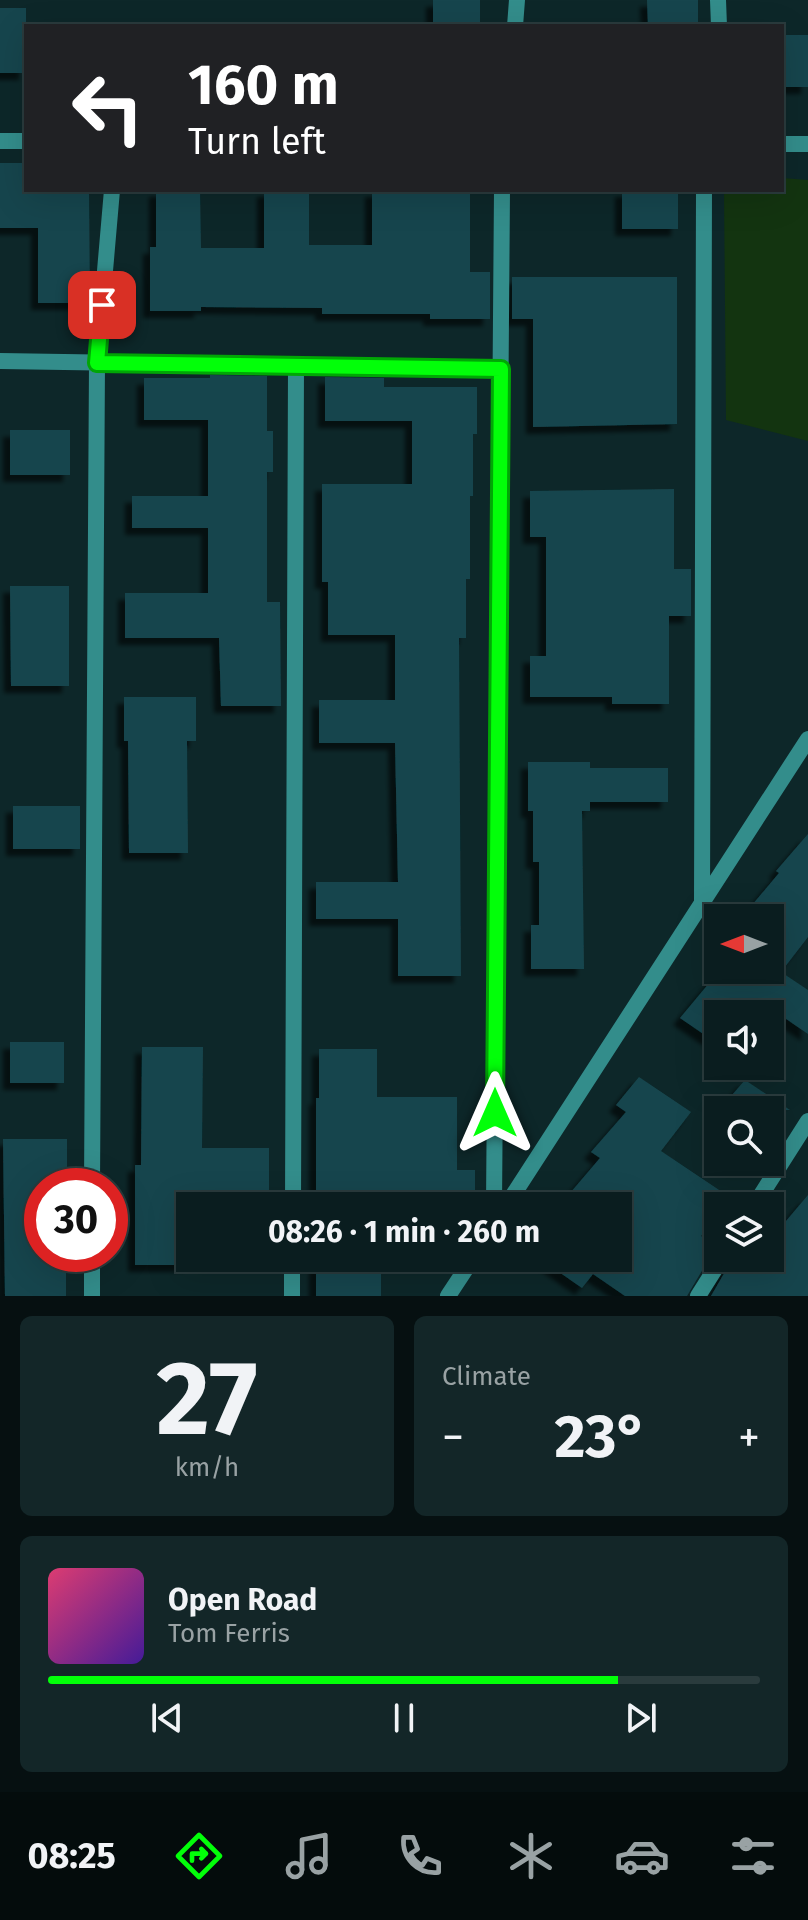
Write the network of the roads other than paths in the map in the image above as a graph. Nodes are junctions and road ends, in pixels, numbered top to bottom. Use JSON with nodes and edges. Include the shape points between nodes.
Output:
{"nodes":[{"id":1,"x":517,"y":0,"type":"edge"},
{"id":2,"x":718,"y":0,"type":"edge"},
{"id":3,"x":515,"y":24,"type":"edge"},
{"id":4,"x":719,"y":24,"type":"edge"},
{"id":5,"x":0,"y":141,"type":"edge"},
{"id":6,"x":24,"y":141,"type":"edge"},
{"id":7,"x":784,"y":144,"type":"edge"},
{"id":8,"x":808,"y":144,"type":"edge"},
{"id":9,"x":112,"y":192,"type":"edge"},
{"id":10,"x":502,"y":192,"type":"edge"},
{"id":11,"x":704,"y":192,"type":"edge"},
{"id":12,"x":0,"y":361,"type":"edge"},
{"id":13,"x":97,"y":363,"type":"junction"},
{"id":14,"x":296,"y":366,"type":"junction"},
{"id":15,"x":501,"y":369,"type":"junction"},
{"id":16,"x":808,"y":739,"type":"edge"},
{"id":17,"x":702,"y":903,"type":"junction"},
{"id":18,"x":808,"y":1121,"type":"edge"},
{"id":19,"x":92,"y":1168,"type":"edge"},
{"id":20,"x":293,"y":1192,"type":"edge"},
{"id":21,"x":494,"y":1192,"type":"edge"},
{"id":22,"x":515,"y":1192,"type":"edge"},
{"id":23,"x":763,"y":1192,"type":"edge"},
{"id":24,"x":92,"y":1272,"type":"edge"},
{"id":25,"x":292,"y":1272,"type":"edge"},
{"id":26,"x":464,"y":1272,"type":"edge"},
{"id":27,"x":713,"y":1272,"type":"edge"},
{"id":28,"x":92,"y":1296,"type":"edge"},
{"id":29,"x":292,"y":1296,"type":"edge"},
{"id":30,"x":448,"y":1296,"type":"edge"},
{"id":31,"x":698,"y":1296,"type":"edge"}],
"edges":[{"from":1,"to":3,"type":"street"},
{"from":2,"to":4,"type":"street"},
{"from":5,"to":6,"type":"street"},
{"from":7,"to":8,"type":"street"},
{"from":9,"to":13,"type":"street"},
{"from":10,"to":15,"type":"street"},
{"from":11,"to":17,"type":"street"},
{"from":12,"to":13,"type":"street"},
{"from":13,"to":14,"type":"street"},
{"from":13,"to":19,"type":"street"},
{"from":14,"to":15,"type":"street"},
{"from":14,"to":20,"type":"street"},
{"from":15,"to":21,"type":"street"},
{"from":16,"to":17,"type":"street"},
{"from":17,"to":22,"type":"street"},
{"from":18,"to":23,"type":"street"},
{"from":24,"to":28,"type":"street"},
{"from":25,"to":29,"type":"street"},
{"from":26,"to":30,"type":"street"},
{"from":27,"to":31,"type":"street"}]}
